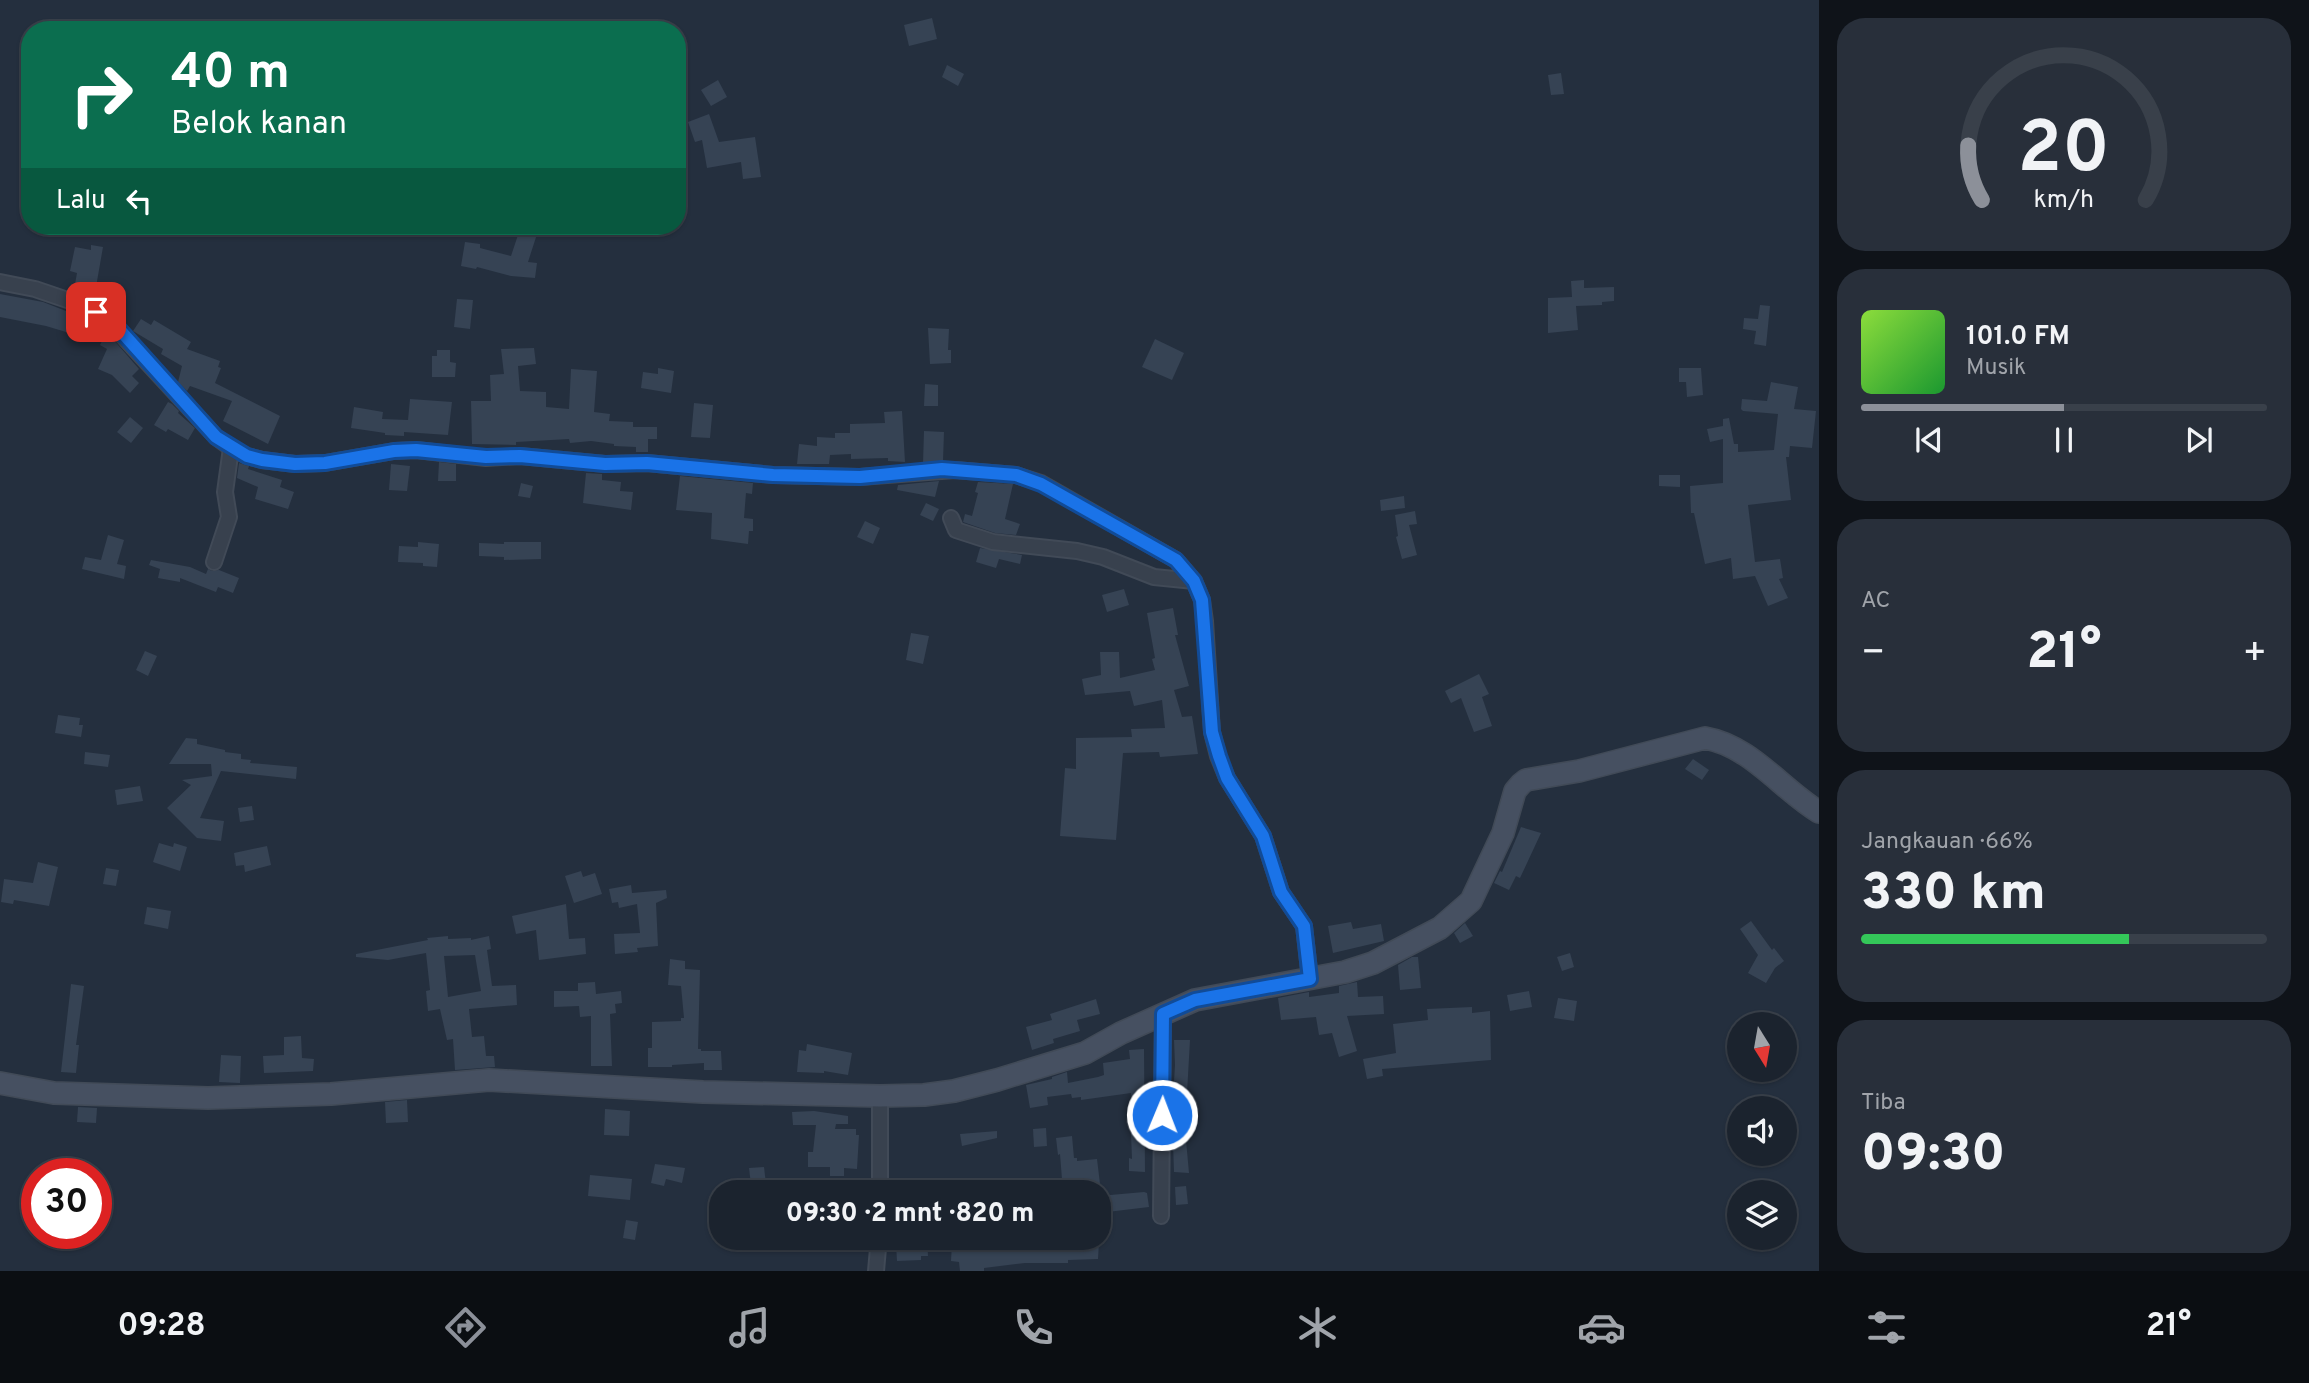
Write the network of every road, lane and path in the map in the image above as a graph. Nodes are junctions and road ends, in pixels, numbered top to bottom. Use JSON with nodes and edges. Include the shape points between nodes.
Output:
{"nodes":[{"id":1,"x":0,"y":282,"type":"edge"},
{"id":2,"x":231,"y":448,"type":"junction"},
{"id":3,"x":951,"y":518,"type":"dead end"},
{"id":4,"x":214,"y":562,"type":"dead end"},
{"id":5,"x":1194,"y":581,"type":"junction"},
{"id":6,"x":1819,"y":812,"type":"edge"},
{"id":7,"x":1310,"y":979,"type":"junction"},
{"id":8,"x":1163,"y":1014,"type":"junction"},
{"id":9,"x":0,"y":1083,"type":"edge"},
{"id":10,"x":880,"y":1096,"type":"junction"},
{"id":11,"x":880,"y":1180,"type":"edge"},
{"id":12,"x":1161,"y":1216,"type":"dead end"},
{"id":13,"x":877,"y":1250,"type":"edge"},
{"id":14,"x":876,"y":1271,"type":"edge"}],
"edges":[{"from":1,"to":2,"type":"street","via":[[82,305],[108,320]]},
{"from":2,"to":4,"type":"street","via":[[225,492],[229,517]]},
{"from":2,"to":5,"type":"street","via":[[262,460],[295,464],[416,450],[773,475],[860,477],[942,469],[1016,475],[1041,484],[1176,560]]},
{"from":3,"to":5,"type":"street","via":[[957,530],[993,542],[1077,551],[1154,577]]},
{"from":5,"to":7,"type":"street","via":[[1205,621],[1212,732],[1227,778],[1263,836],[1281,892],[1304,926]]},
{"from":6,"to":7,"type":"street","via":[[1737,749],[1705,738],[1526,780],[1516,790],[1503,833],[1471,901],[1460,912],[1440,928],[1373,963]]},
{"from":7,"to":8,"type":"street","via":[[1195,1000]]},
{"from":8,"to":10,"type":"street","via":[[1084,1053],[997,1080],[924,1095]]},
{"from":8,"to":12,"type":"street"},
{"from":9,"to":10,"type":"street","via":[[54,1093],[208,1098],[331,1094],[489,1080]]},
{"from":10,"to":11,"type":"street"},
{"from":13,"to":14,"type":"street"}]}
